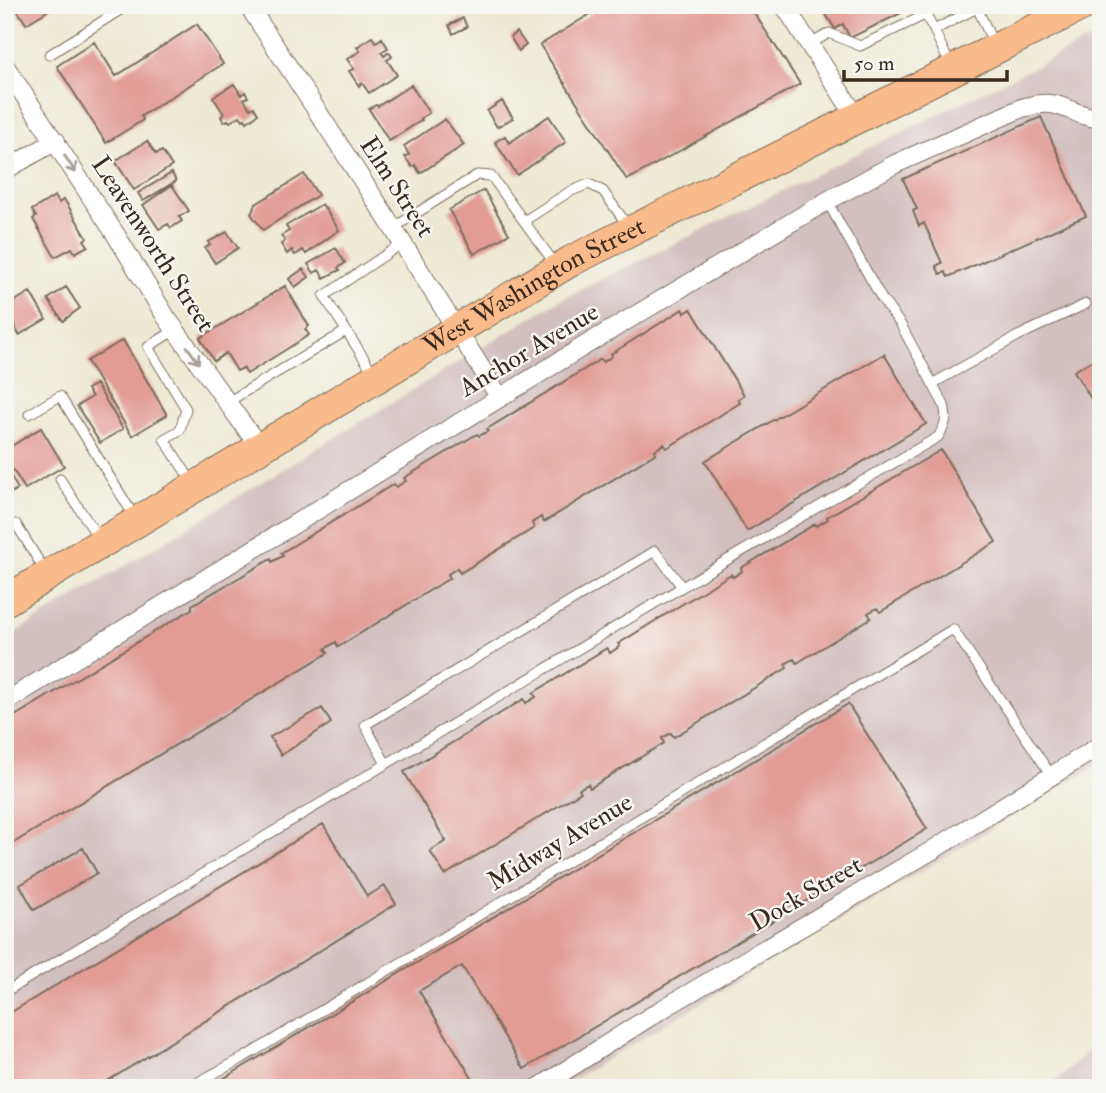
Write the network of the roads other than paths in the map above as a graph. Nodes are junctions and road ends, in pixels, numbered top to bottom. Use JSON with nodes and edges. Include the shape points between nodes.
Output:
{"nodes":[{"id":1,"x":128,"y":5,"type":"edge"},
{"id":2,"x":248,"y":5,"type":"edge"},
{"id":3,"x":784,"y":5,"type":"edge"},
{"id":4,"x":920,"y":5,"type":"edge"},
{"id":5,"x":976,"y":7,"type":"edge"},
{"id":6,"x":1066,"y":9,"type":"edge"},
{"id":7,"x":925,"y":15,"type":"junction"},
{"id":8,"x":934,"y":30,"type":"junction"},
{"id":9,"x":809,"y":45,"type":"junction"},
{"id":10,"x":996,"y":49,"type":"junction"},
{"id":11,"x":49,"y":55,"type":"dead end"},
{"id":12,"x":5,"y":66,"type":"edge"},
{"id":13,"x":953,"y":70,"type":"junction"},
{"id":14,"x":857,"y":118,"type":"junction"},
{"id":15,"x":1101,"y":118,"type":"edge"},
{"id":16,"x":56,"y":141,"type":"junction"},
{"id":17,"x":5,"y":170,"type":"edge"},
{"id":18,"x":827,"y":201,"type":"junction"},
{"id":19,"x":524,"y":221,"type":"junction"},
{"id":20,"x":631,"y":231,"type":"junction"},
{"id":21,"x":398,"y":235,"type":"junction"},
{"id":22,"x":558,"y":268,"type":"junction"},
{"id":23,"x":1086,"y":304,"type":"dead end"},
{"id":24,"x":457,"y":329,"type":"junction"},
{"id":25,"x":175,"y":330,"type":"junction"},
{"id":26,"x":346,"y":331,"type":"junction"},
{"id":27,"x":376,"y":378,"type":"junction"},
{"id":28,"x":932,"y":384,"type":"junction"},
{"id":29,"x":500,"y":398,"type":"junction"},
{"id":30,"x":226,"y":403,"type":"junction"},
{"id":31,"x":29,"y":414,"type":"dead end"},
{"id":32,"x":260,"y":448,"type":"junction"},
{"id":33,"x":60,"y":479,"type":"dead end"},
{"id":34,"x":195,"y":486,"type":"junction"},
{"id":35,"x":137,"y":521,"type":"junction"},
{"id":36,"x":5,"y":530,"type":"edge"},
{"id":37,"x":101,"y":544,"type":"junction"},
{"id":38,"x":48,"y":576,"type":"junction"},
{"id":39,"x":682,"y":587,"type":"junction"},
{"id":40,"x":5,"y":601,"type":"edge"},
{"id":41,"x":5,"y":702,"type":"edge"},
{"id":42,"x":1101,"y":745,"type":"edge"},
{"id":43,"x":386,"y":764,"type":"junction"},
{"id":44,"x":1051,"y":775,"type":"junction"},
{"id":45,"x":5,"y":992,"type":"edge"},
{"id":46,"x":187,"y":1088,"type":"edge"},
{"id":47,"x":538,"y":1088,"type":"edge"}],
"edges":[{"from":1,"to":11,"type":"lane"},
{"from":2,"to":21,"type":"street","name":"Elm Street"},
{"from":3,"to":9,"type":"street"},
{"from":4,"to":7,"type":"lane"},
{"from":5,"to":8,"type":"lane"},
{"from":5,"to":10,"type":"lane"},
{"from":6,"to":10,"type":"main road","name":"West Washington Street"},
{"from":7,"to":8,"type":"lane"},
{"from":7,"to":9,"type":"lane","via":[[860,46],[829,33]]},
{"from":8,"to":13,"type":"lane"},
{"from":9,"to":14,"type":"street"},
{"from":10,"to":13,"type":"main road","name":"West Washington Street"},
{"from":12,"to":16,"type":"street","name":"Leavenworth Street"},
{"from":13,"to":14,"type":"main road","name":"West Washington Street"},
{"from":14,"to":20,"type":"main road","name":"West Washington Street"},
{"from":15,"to":18,"type":"street","name":"Anchor Avenue","via":[[1038,103],[895,164]]},
{"from":16,"to":17,"type":"street"},
{"from":16,"to":25,"type":"street","name":"Leavenworth Street","one_way":true},
{"from":18,"to":28,"type":"lane"},
{"from":18,"to":29,"type":"street","name":"Anchor Avenue"},
{"from":19,"to":20,"type":"lane","via":[[589,184],[603,191]]},
{"from":19,"to":21,"type":"lane","via":[[491,176],[477,176]]},
{"from":19,"to":22,"type":"lane"},
{"from":20,"to":22,"type":"main road","name":"West Washington Street"},
{"from":21,"to":24,"type":"street","name":"Elm Street"},
{"from":21,"to":26,"type":"lane","via":[[324,296]]},
{"from":22,"to":24,"type":"main road","name":"West Washington Street"},
{"from":23,"to":28,"type":"lane"},
{"from":24,"to":27,"type":"main road","name":"West Washington Street"},
{"from":24,"to":29,"type":"street","name":"Elm Street"},
{"from":25,"to":30,"type":"street","name":"Leavenworth Street","one_way":true},
{"from":25,"to":34,"type":"lane","via":[[148,347],[186,409],[180,430],[164,439]]},
{"from":26,"to":27,"type":"lane"},
{"from":26,"to":30,"type":"lane"},
{"from":27,"to":32,"type":"main road","name":"West Washington Street"},
{"from":28,"to":39,"type":"lane","via":[[947,414],[938,437]]},
{"from":29,"to":41,"type":"street","name":"Anchor Avenue"},
{"from":30,"to":32,"type":"street","name":"Leavenworth Street"},
{"from":31,"to":35,"type":"lane","via":[[60,396]]},
{"from":32,"to":34,"type":"main road","name":"West Washington Street"},
{"from":33,"to":37,"type":"lane"},
{"from":34,"to":35,"type":"main road","name":"West Washington Street"},
{"from":35,"to":37,"type":"main road","name":"West Washington Street"},
{"from":36,"to":38,"type":"lane","via":[[16,524]]},
{"from":37,"to":38,"type":"main road","name":"West Washington Street"},
{"from":38,"to":40,"type":"main road","name":"West Washington Street"},
{"from":39,"to":43,"type":"lane"},
{"from":39,"to":43,"type":"lane","via":[[655,551],[365,725]]},
{"from":42,"to":44,"type":"street","name":"Dock Street"},
{"from":43,"to":45,"type":"lane"},
{"from":44,"to":46,"type":"lane","name":"Midway Avenue","via":[[953,629]]},
{"from":44,"to":47,"type":"street","name":"Dock Street"}]}
